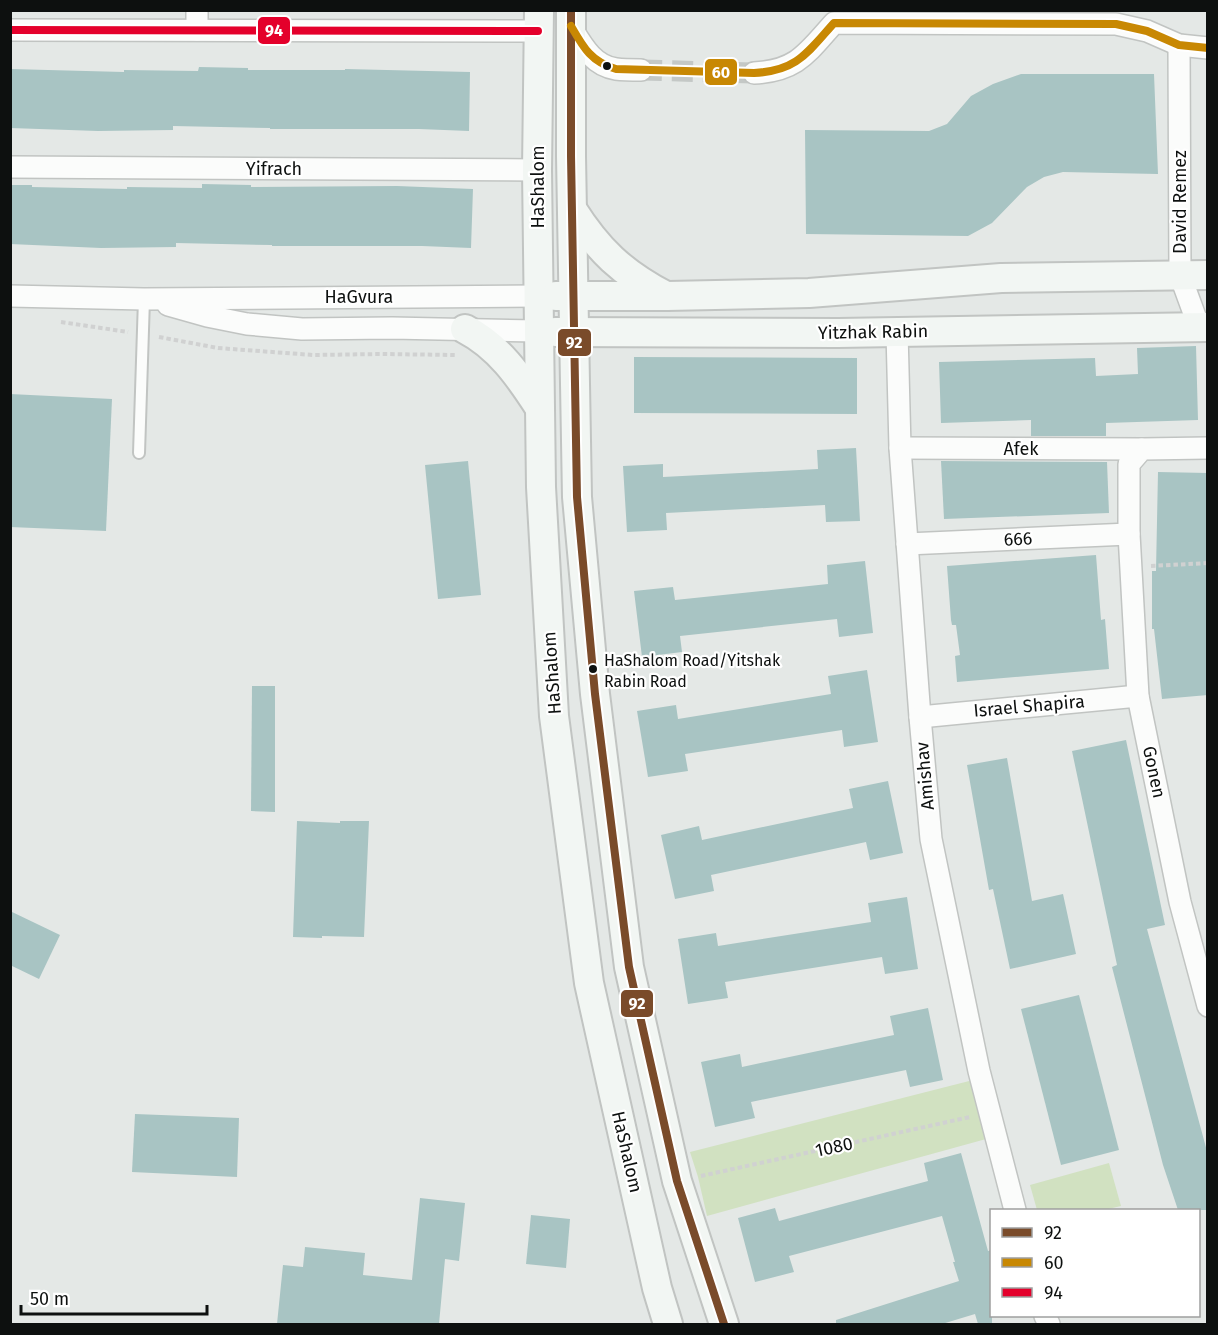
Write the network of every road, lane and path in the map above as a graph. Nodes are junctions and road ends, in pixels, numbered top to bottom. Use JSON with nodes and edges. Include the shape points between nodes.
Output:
{"nodes":[{"id":1,"x":834,"y":17,"type":"edge"},
{"id":2,"x":571,"y":18,"type":"edge"},
{"id":3,"x":197,"y":20,"type":"edge"},
{"id":4,"x":539,"y":21,"type":"edge"},
{"id":5,"x":10,"y":30,"type":"edge"},
{"id":6,"x":1179,"y":45,"type":"junction"},
{"id":7,"x":1208,"y":48,"type":"edge"},
{"id":8,"x":641,"y":70,"type":"tunnel mouth"},
{"id":9,"x":754,"y":73,"type":"tunnel mouth"},
{"id":10,"x":10,"y":167,"type":"edge"},
{"id":11,"x":537,"y":170,"type":"junction"},
{"id":12,"x":572,"y":208,"type":"junction"},
{"id":13,"x":1194,"y":275,"type":"edge"},
{"id":14,"x":10,"y":296,"type":"edge"},
{"id":15,"x":538,"y":296,"type":"junction"},
{"id":16,"x":668,"y":296,"type":"junction"},
{"id":17,"x":574,"y":297,"type":"junction"},
{"id":18,"x":144,"y":298,"type":"junction"},
{"id":19,"x":1208,"y":299,"type":"edge"},
{"id":20,"x":1203,"y":327,"type":"edge"},
{"id":21,"x":465,"y":329,"type":"junction"},
{"id":22,"x":538,"y":331,"type":"junction"},
{"id":23,"x":897,"y":332,"type":"junction"},
{"id":24,"x":575,"y":333,"type":"junction"},
{"id":25,"x":539,"y":407,"type":"junction"},
{"id":26,"x":900,"y":448,"type":"junction"},
{"id":27,"x":1208,"y":448,"type":"edge"},
{"id":28,"x":1142,"y":449,"type":"junction"},
{"id":29,"x":140,"y":453,"type":"dead end"},
{"id":30,"x":1129,"y":534,"type":"junction"},
{"id":31,"x":907,"y":544,"type":"junction"},
{"id":32,"x":1208,"y":563,"type":"edge"},
{"id":33,"x":1145,"y":566,"type":"dead end"},
{"id":34,"x":1138,"y":696,"type":"junction"},
{"id":35,"x":920,"y":717,"type":"junction"},
{"id":36,"x":1208,"y":1006,"type":"edge"},
{"id":37,"x":990,"y":1113,"type":"junction"},
{"id":38,"x":677,"y":1181,"type":"junction"},
{"id":39,"x":1015,"y":1209,"type":"edge"},
{"id":40,"x":668,"y":1324,"type":"edge"},
{"id":41,"x":724,"y":1324,"type":"edge"}],
"edges":[{"from":1,"to":6,"type":"street","via":[[1116,24],[1147,31]]},
{"from":1,"to":9,"type":"street","via":[[802,58],[787,67]]},
{"from":2,"to":8,"type":"street","via":[[588,53],[601,64]]},
{"from":2,"to":12,"type":"main road","name":"HaShalom"},
{"from":3,"to":4,"type":"street"},
{"from":3,"to":5,"type":"street"},
{"from":4,"to":11,"type":"main road","name":"HaShalom"},
{"from":6,"to":7,"type":"street"},
{"from":6,"to":13,"type":"street","name":"David Remez"},
{"from":10,"to":11,"type":"street","name":"Yifrach"},
{"from":11,"to":15,"type":"main road","name":"HaShalom"},
{"from":12,"to":16,"type":"main road","via":[[608,256],[627,273]]},
{"from":12,"to":17,"type":"main road","name":"HaShalom"},
{"from":13,"to":16,"type":"main road","via":[[1025,277],[818,293]]},
{"from":13,"to":20,"type":"street","name":"David Remez"},
{"from":14,"to":18,"type":"street","name":"HaGvura"},
{"from":15,"to":17,"type":"main road","name":"HaGvura"},
{"from":15,"to":18,"type":"street","name":"HaGvura"},
{"from":15,"to":22,"type":"main road","name":"HaShalom"},
{"from":16,"to":17,"type":"main road"},
{"from":17,"to":24,"type":"main road","name":"HaShalom"},
{"from":18,"to":21,"type":"street","name":"HaGvura","via":[[247,324],[302,329]]},
{"from":18,"to":29,"type":"lane"},
{"from":19,"to":20,"type":"street"},
{"from":20,"to":23,"type":"main road","name":"Yitzhak Rabin"},
{"from":21,"to":22,"type":"street","name":"HaGvura"},
{"from":21,"to":25,"type":"main road","via":[[502,357]]},
{"from":22,"to":24,"type":"main road","name":"Yitzhak Rabin"},
{"from":22,"to":25,"type":"main road","name":"HaShalom"},
{"from":23,"to":24,"type":"main road","name":"Yitzhak Rabin"},
{"from":23,"to":26,"type":"street","name":"Amishav"},
{"from":24,"to":38,"type":"main road","name":"HaShalom","via":[[577,497],[598,718],[629,967]]},
{"from":25,"to":40,"type":"main road","name":"HaShalom","via":[[554,716],[588,971]]},
{"from":26,"to":28,"type":"street","name":"Afek"},
{"from":26,"to":31,"type":"street","name":"Amishav"},
{"from":27,"to":28,"type":"street","name":"Afek"},
{"from":28,"to":30,"type":"street","via":[[1129,464]]},
{"from":30,"to":31,"type":"street","name":"666"},
{"from":30,"to":34,"type":"street","name":"Gonen"},
{"from":31,"to":35,"type":"street","name":"Amishav"},
{"from":32,"to":33,"type":"path"},
{"from":34,"to":35,"type":"street","name":"Israel Shapira"},
{"from":34,"to":36,"type":"street","name":"Gonen","via":[[1180,902]]},
{"from":35,"to":37,"type":"street","name":"Amishav","via":[[931,839]]},
{"from":37,"to":38,"type":"path","name":"1080"},
{"from":37,"to":39,"type":"street","name":"Amishav"},
{"from":38,"to":41,"type":"main road","name":"HaShalom"}]}
